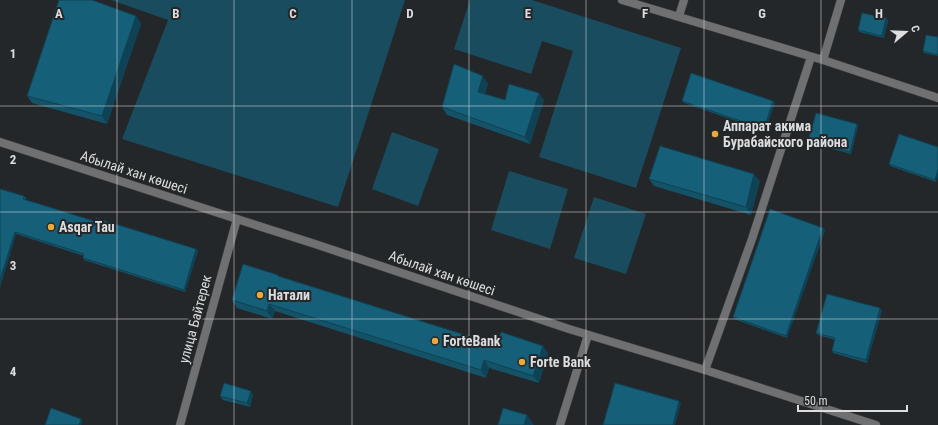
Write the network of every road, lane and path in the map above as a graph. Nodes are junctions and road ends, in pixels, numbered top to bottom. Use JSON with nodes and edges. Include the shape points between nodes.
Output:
{"nodes":[{"id":1,"x":622,"y":0,"type":"edge"},
{"id":2,"x":684,"y":0,"type":"edge"},
{"id":3,"x":841,"y":0,"type":"edge"},
{"id":4,"x":679,"y":16,"type":"junction"},
{"id":5,"x":811,"y":57,"type":"junction"},
{"id":6,"x":823,"y":60,"type":"junction"},
{"id":7,"x":938,"y":98,"type":"edge"},
{"id":8,"x":0,"y":142,"type":"edge"},
{"id":9,"x":237,"y":219,"type":"junction"},
{"id":10,"x":588,"y":335,"type":"junction"},
{"id":11,"x":705,"y":370,"type":"junction"},
{"id":12,"x":180,"y":425,"type":"edge"},
{"id":13,"x":560,"y":425,"type":"edge"},
{"id":14,"x":876,"y":425,"type":"edge"}],
"edges":[{"from":1,"to":4,"type":"street"},
{"from":2,"to":4,"type":"street"},
{"from":3,"to":6,"type":"street"},
{"from":4,"to":5,"type":"street"},
{"from":5,"to":6,"type":"street"},
{"from":5,"to":11,"type":"street","via":[[752,239]]},
{"from":6,"to":7,"type":"street"},
{"from":8,"to":9,"type":"street","name":"Абылай хан көшесі"},
{"from":9,"to":10,"type":"street","name":"Абылай хан көшесі"},
{"from":9,"to":12,"type":"street","name":"улица Байтерек"},
{"from":10,"to":11,"type":"street","name":"Абылай хан көшесі"},
{"from":10,"to":13,"type":"street"},
{"from":11,"to":14,"type":"street","name":"Абылай хан көшесі"}]}
